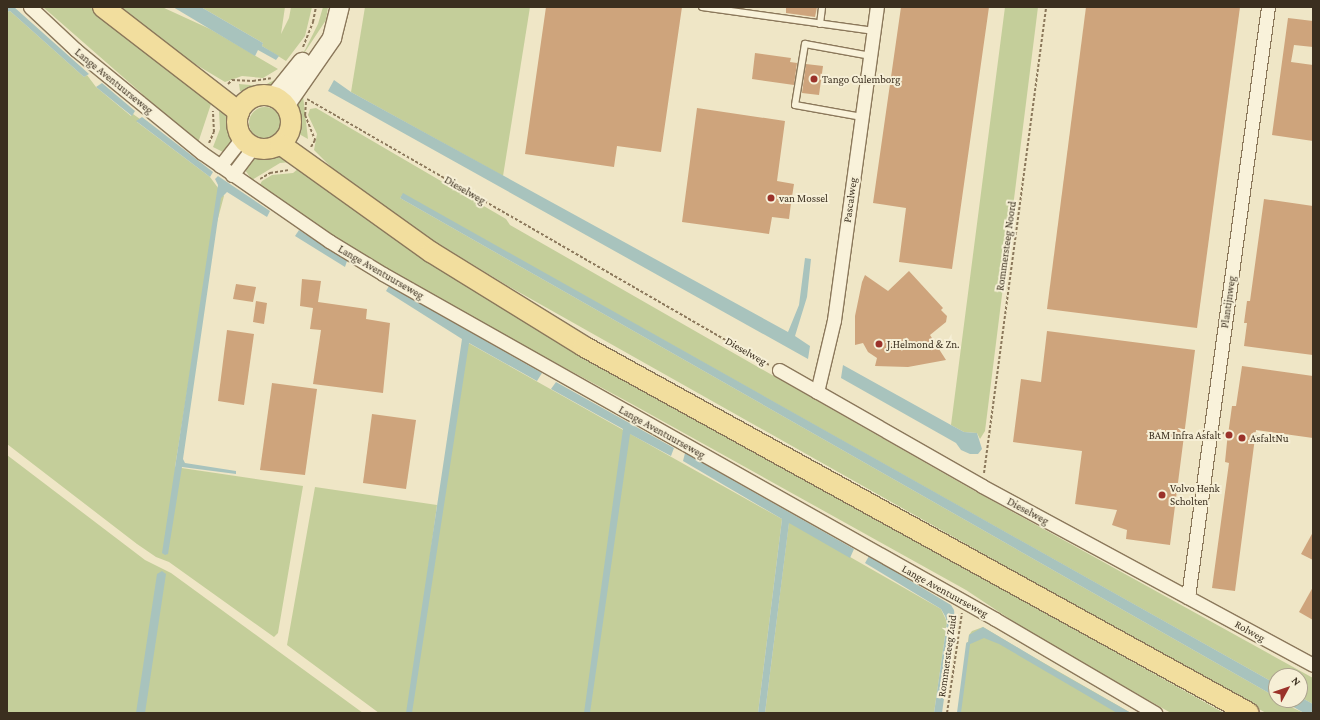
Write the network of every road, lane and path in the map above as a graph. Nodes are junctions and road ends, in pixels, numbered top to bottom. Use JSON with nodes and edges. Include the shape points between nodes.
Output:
{"nodes":[{"id":1,"x":30,"y":7,"type":"edge"},
{"id":2,"x":103,"y":7,"type":"edge"},
{"id":3,"x":316,"y":7,"type":"edge"},
{"id":4,"x":332,"y":7,"type":"edge"},
{"id":5,"x":340,"y":7,"type":"edge"},
{"id":6,"x":702,"y":7,"type":"edge"},
{"id":7,"x":822,"y":7,"type":"edge"},
{"id":8,"x":877,"y":7,"type":"edge"},
{"id":9,"x":1046,"y":7,"type":"edge"},
{"id":10,"x":1268,"y":7,"type":"edge"},
{"id":11,"x":820,"y":24,"type":"junction"},
{"id":12,"x":874,"y":31,"type":"junction"},
{"id":13,"x":300,"y":52,"type":"dead end"},
{"id":14,"x":871,"y":56,"type":"junction"},
{"id":15,"x":276,"y":74,"type":"dead end"},
{"id":16,"x":222,"y":92,"type":"junction"},
{"id":17,"x":310,"y":93,"type":"dead end"},
{"id":18,"x":307,"y":98,"type":"junction"},
{"id":19,"x":280,"y":102,"type":"junction"},
{"id":20,"x":243,"y":107,"type":"junction"},
{"id":21,"x":862,"y":117,"type":"junction"},
{"id":22,"x":284,"y":138,"type":"junction"},
{"id":23,"x":248,"y":143,"type":"junction"},
{"id":24,"x":202,"y":153,"type":"junction"},
{"id":25,"x":305,"y":156,"type":"junction"},
{"id":26,"x":220,"y":166,"type":"junction"},
{"id":27,"x":232,"y":175,"type":"junction"},
{"id":28,"x":252,"y":189,"type":"junction"},
{"id":29,"x":779,"y":370,"type":"joint"},
{"id":30,"x":817,"y":392,"type":"junction"},
{"id":31,"x":1254,"y":436,"type":"dead end"},
{"id":32,"x":1259,"y":437,"type":"dead end"},
{"id":33,"x":982,"y":486,"type":"junction"},
{"id":34,"x":1188,"y":597,"type":"junction"},
{"id":35,"x":963,"y":601,"type":"junction"},
{"id":36,"x":1313,"y":665,"type":"edge"},
{"id":37,"x":947,"y":713,"type":"edge"},
{"id":38,"x":1155,"y":713,"type":"edge"},
{"id":39,"x":1248,"y":713,"type":"edge"}],
"edges":[{"from":1,"to":24,"type":"street","name":"Lange Aventuurseweg","via":[[76,50]]},
{"from":2,"to":16,"type":"main road","via":[[189,71]]},
{"from":3,"to":13,"type":"path","via":[[312,26]]},
{"from":4,"to":19,"type":"street","via":[[323,33]]},
{"from":5,"to":19,"type":"street","via":[[332,38]]},
{"from":6,"to":11,"type":"lane"},
{"from":7,"to":11,"type":"lane"},
{"from":8,"to":12,"type":"street","name":"Pascalweg"},
{"from":9,"to":33,"type":"path","name":"Rommersteeg Noord"},
{"from":10,"to":34,"type":"street","name":"Plantijnweg"},
{"from":11,"to":12,"type":"lane"},
{"from":12,"to":14,"type":"street","name":"Pascalweg"},
{"from":14,"to":21,"type":"street","name":"Pascalweg"},
{"from":14,"to":21,"type":"lane","via":[[805,44],[795,105]]},
{"from":15,"to":16,"type":"path","via":[[262,81],[232,80]]},
{"from":16,"to":20,"type":"main road"},
{"from":16,"to":24,"type":"path","via":[[212,107],[212,136]]},
{"from":17,"to":18,"type":"path"},
{"from":18,"to":25,"type":"path","via":[[305,115],[315,140]]},
{"from":18,"to":29,"type":"path","name":"Dieselweg"},
{"from":19,"to":20,"type":"main road","via":[[260,96]]},
{"from":19,"to":22,"type":"main road","via":[[291,119]]},
{"from":20,"to":23,"type":"main road","via":[[237,125]]},
{"from":21,"to":30,"type":"street","name":"Pascalweg","via":[[834,320]]},
{"from":22,"to":23,"type":"main road","via":[[267,149]]},
{"from":22,"to":25,"type":"main road"},
{"from":23,"to":26,"type":"street"},
{"from":23,"to":27,"type":"street"},
{"from":24,"to":26,"type":"street","name":"Lange Aventuurseweg"},
{"from":25,"to":28,"type":"path","via":[[292,170],[270,173],[259,180]]},
{"from":25,"to":39,"type":"main road","via":[[431,252],[583,346]]},
{"from":26,"to":27,"type":"street","name":"Lange Aventuurseweg"},
{"from":27,"to":28,"type":"street","name":"Lange Aventuurseweg"},
{"from":28,"to":35,"type":"street","name":"Lange Aventuurseweg","via":[[383,274]]},
{"from":29,"to":30,"type":"street","name":"Dieselweg"},
{"from":30,"to":33,"type":"street","name":"Dieselweg"},
{"from":31,"to":32,"type":"path"},
{"from":33,"to":34,"type":"street","name":"Dieselweg"},
{"from":34,"to":36,"type":"street","name":"Rolweg"},
{"from":35,"to":37,"type":"path","name":"Rommersteeg Zuid"},
{"from":35,"to":38,"type":"street","name":"Lange Aventuurseweg"}]}
